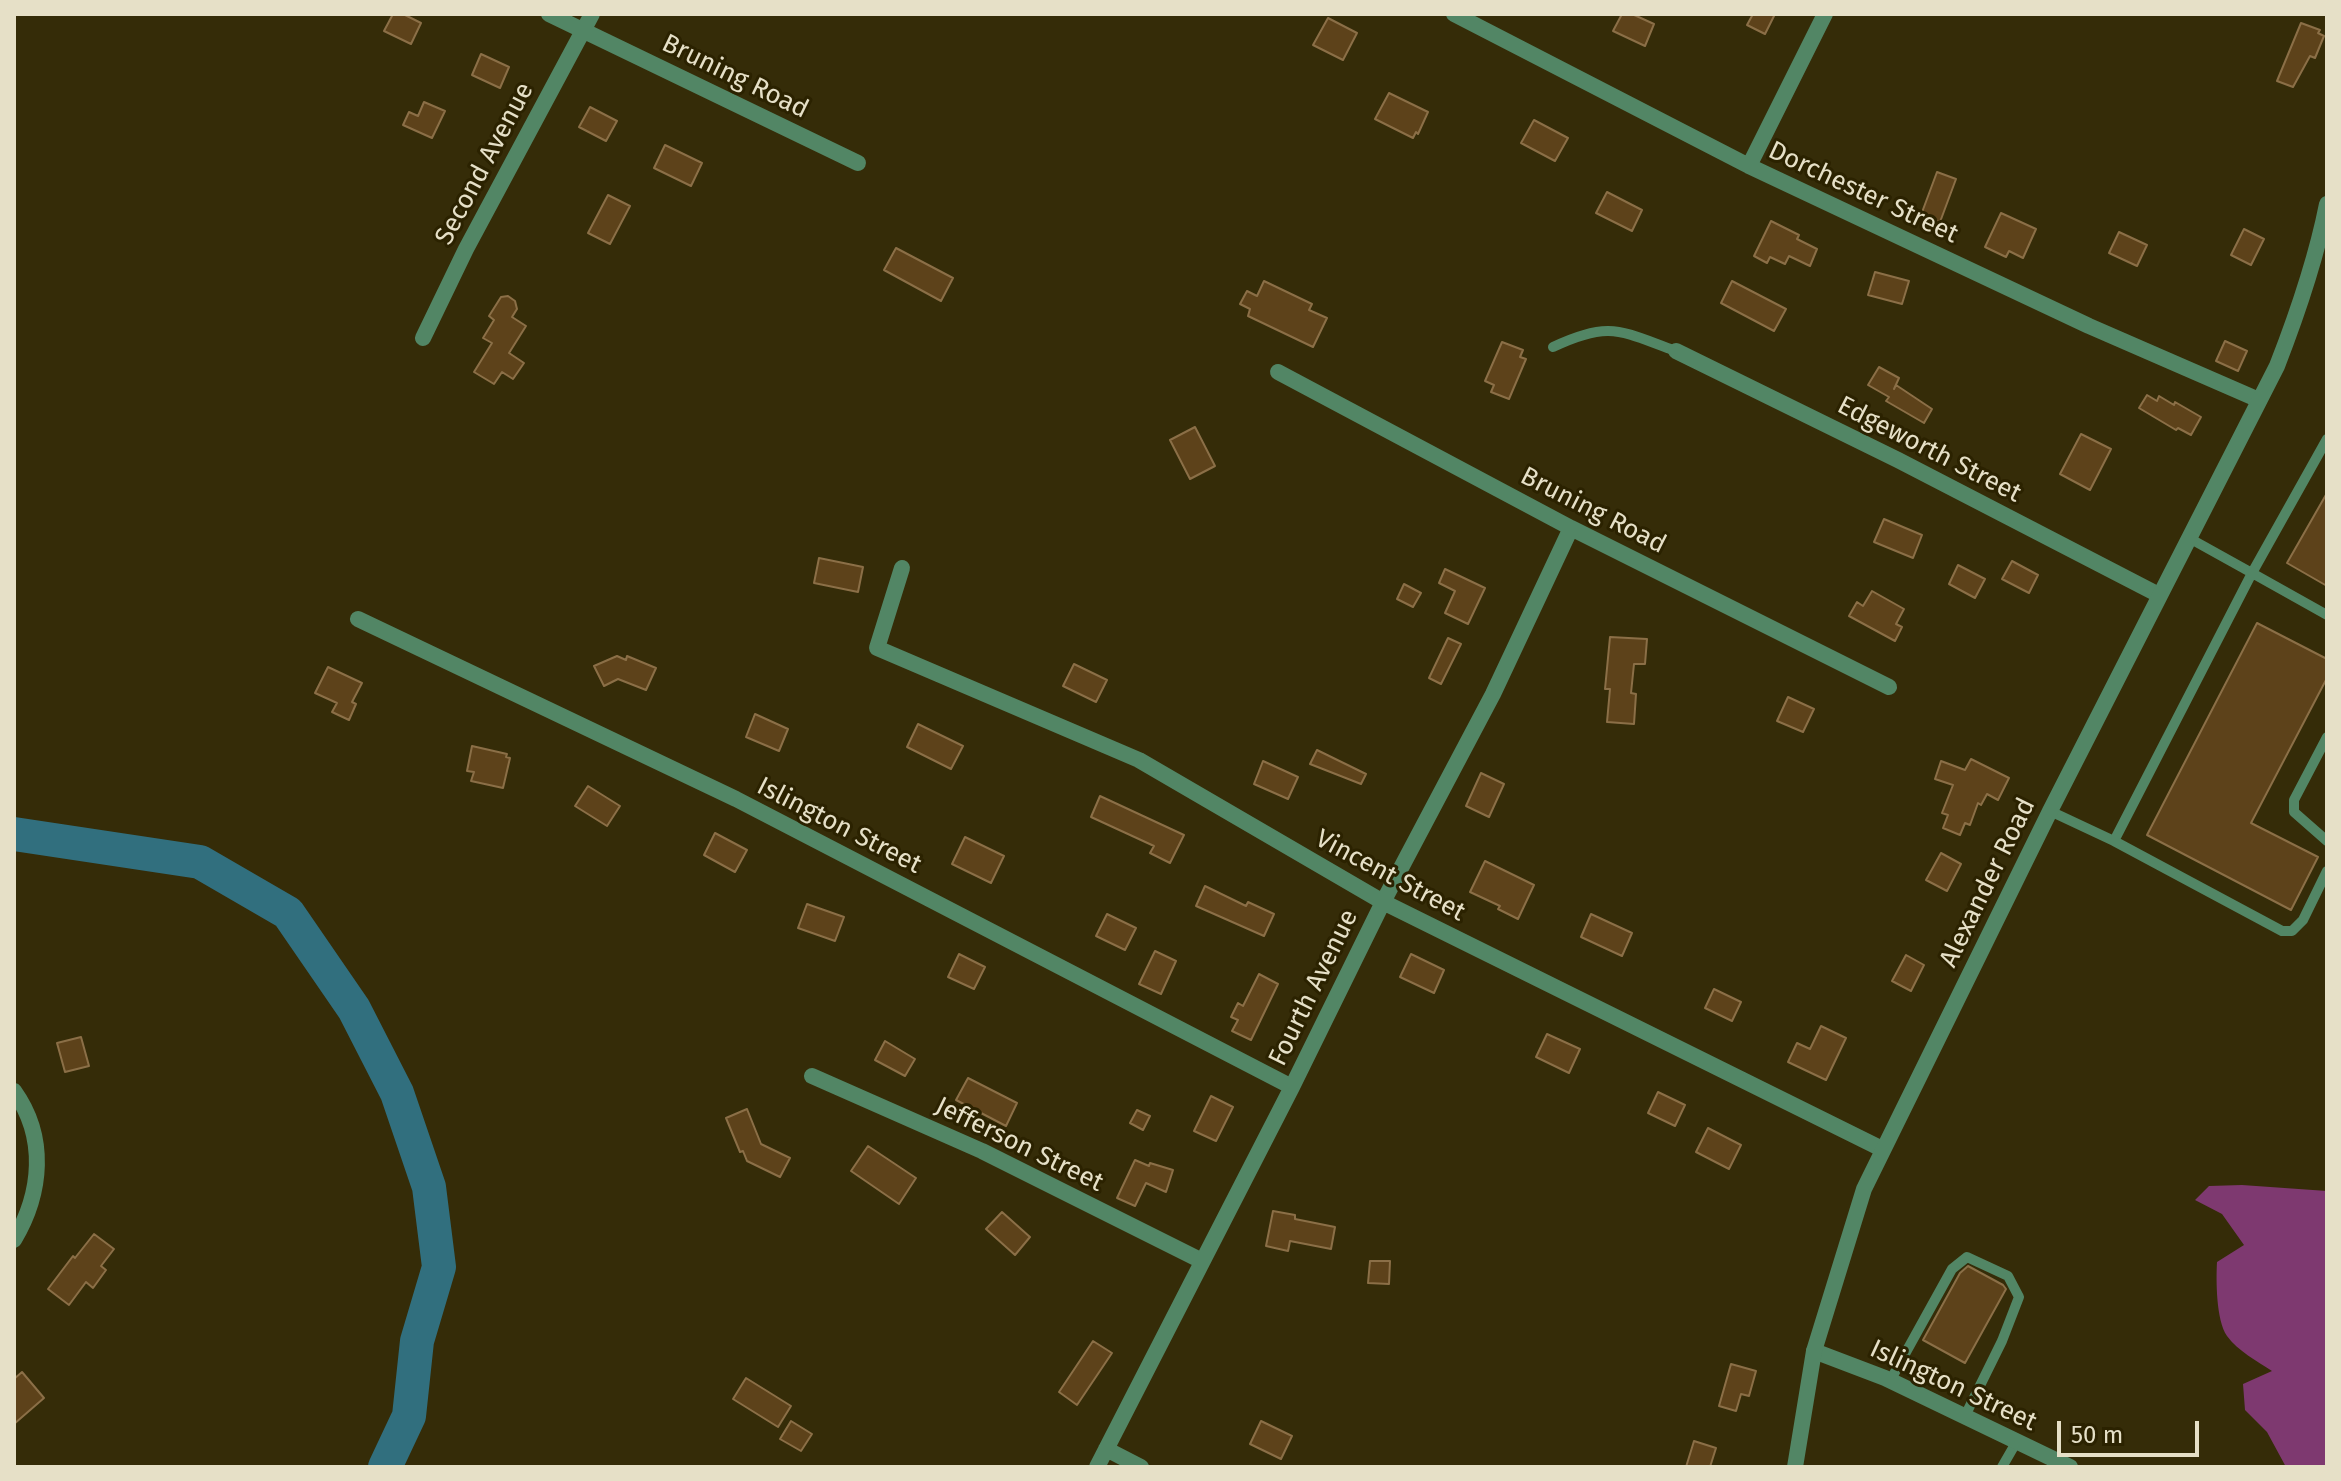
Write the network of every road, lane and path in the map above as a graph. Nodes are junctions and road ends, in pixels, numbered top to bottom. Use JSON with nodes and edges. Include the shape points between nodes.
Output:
{"nodes":[{"id":1,"x":549,"y":14,"type":"edge"},
{"id":2,"x":592,"y":14,"type":"edge"},
{"id":3,"x":1454,"y":14,"type":"edge"},
{"id":4,"x":1825,"y":14,"type":"edge"},
{"id":5,"x":584,"y":31,"type":"junction"},
{"id":6,"x":858,"y":163,"type":"dead end"},
{"id":7,"x":1749,"y":166,"type":"junction"},
{"id":8,"x":2327,"y":204,"type":"edge"},
{"id":9,"x":423,"y":338,"type":"dead end"},
{"id":10,"x":1553,"y":347,"type":"dead end"},
{"id":11,"x":1676,"y":351,"type":"joint"},
{"id":12,"x":1278,"y":372,"type":"dead end"},
{"id":13,"x":2259,"y":400,"type":"junction"},
{"id":14,"x":2327,"y":439,"type":"edge"},
{"id":15,"x":1571,"y":528,"type":"junction"},
{"id":16,"x":2189,"y":538,"type":"junction"},
{"id":17,"x":902,"y":568,"type":"dead end"},
{"id":18,"x":2252,"y":573,"type":"junction"},
{"id":19,"x":2159,"y":595,"type":"junction"},
{"id":20,"x":2327,"y":615,"type":"edge"},
{"id":21,"x":358,"y":619,"type":"dead end"},
{"id":22,"x":1889,"y":687,"type":"dead end"},
{"id":23,"x":2327,"y":737,"type":"edge"},
{"id":24,"x":2050,"y":811,"type":"junction"},
{"id":25,"x":2114,"y":841,"type":"junction"},
{"id":26,"x":2327,"y":841,"type":"edge"},
{"id":27,"x":2327,"y":871,"type":"edge"},
{"id":28,"x":1383,"y":902,"type":"junction"},
{"id":29,"x":812,"y":1076,"type":"dead end"},
{"id":30,"x":1292,"y":1087,"type":"junction"},
{"id":31,"x":14,"y":1091,"type":"edge"},
{"id":32,"x":1882,"y":1149,"type":"junction"},
{"id":33,"x":14,"y":1240,"type":"edge"},
{"id":34,"x":1202,"y":1261,"type":"junction"},
{"id":35,"x":1814,"y":1351,"type":"junction"},
{"id":36,"x":1890,"y":1381,"type":"junction"},
{"id":37,"x":1965,"y":1416,"type":"junction"},
{"id":38,"x":2017,"y":1441,"type":"junction"},
{"id":39,"x":1106,"y":1449,"type":"junction"},
{"id":40,"x":1097,"y":1467,"type":"edge"},
{"id":41,"x":1141,"y":1467,"type":"edge"},
{"id":42,"x":1795,"y":1467,"type":"edge"},
{"id":43,"x":2002,"y":1467,"type":"edge"},
{"id":44,"x":2070,"y":1467,"type":"edge"}],
"edges":[{"from":1,"to":5,"type":"street","name":"Bruning Road"},
{"from":2,"to":5,"type":"street","name":"Second Avenue"},
{"from":3,"to":7,"type":"street","name":"Dorchester Street"},
{"from":4,"to":7,"type":"street"},
{"from":5,"to":6,"type":"street","name":"Bruning Road"},
{"from":5,"to":9,"type":"street","name":"Second Avenue"},
{"from":7,"to":13,"type":"street","name":"Dorchester Street"},
{"from":8,"to":13,"type":"street","name":"Alexander Road","via":[[2305,296]]},
{"from":10,"to":11,"type":"lane","via":[[1580,334],[1612,329]]},
{"from":11,"to":19,"type":"street","name":"Edgeworth Street"},
{"from":12,"to":15,"type":"street","name":"Bruning Road"},
{"from":13,"to":16,"type":"street","name":"Alexander Road"},
{"from":14,"to":18,"type":"lane"},
{"from":15,"to":22,"type":"street","name":"Bruning Road"},
{"from":15,"to":28,"type":"street","name":"Fourth Avenue","via":[[1493,694]]},
{"from":16,"to":18,"type":"lane"},
{"from":16,"to":19,"type":"street","name":"Alexander Road"},
{"from":17,"to":28,"type":"street","name":"Vincent Street","via":[[877,648],[1139,760]]},
{"from":18,"to":20,"type":"lane"},
{"from":18,"to":25,"type":"lane"},
{"from":19,"to":24,"type":"street","name":"Alexander Road"},
{"from":21,"to":30,"type":"street","name":"Islington Street","via":[[736,799]]},
{"from":23,"to":26,"type":"lane","via":[[2294,800],[2294,812]]},
{"from":24,"to":25,"type":"lane"},
{"from":24,"to":32,"type":"street","name":"Alexander Road"},
{"from":25,"to":27,"type":"lane","via":[[2282,931],[2292,931],[2303,920]]},
{"from":28,"to":30,"type":"street","name":"Fourth Avenue"},
{"from":28,"to":32,"type":"street","name":"Vincent Street"},
{"from":29,"to":34,"type":"street","name":"Jefferson Street","via":[[982,1151]]},
{"from":30,"to":34,"type":"street","name":"Fourth Avenue"},
{"from":31,"to":33,"type":"street","via":[[31,1122],[38,1170],[27,1218]]},
{"from":32,"to":35,"type":"street","name":"Alexander Road"},
{"from":34,"to":39,"type":"street","name":"Fourth Avenue"},
{"from":35,"to":36,"type":"street","name":"Islington Street"},
{"from":35,"to":42,"type":"street","name":"Alexander Road"},
{"from":36,"to":37,"type":"street","name":"Islington Street"},
{"from":36,"to":37,"type":"lane","via":[[1952,1269],[1967,1257],[2008,1276],[2019,1297]]},
{"from":37,"to":38,"type":"street","name":"Islington Street"},
{"from":38,"to":43,"type":"lane"},
{"from":38,"to":44,"type":"street","name":"Islington Street"},
{"from":39,"to":40,"type":"street","name":"Fourth Avenue"},
{"from":39,"to":41,"type":"street"}]}
